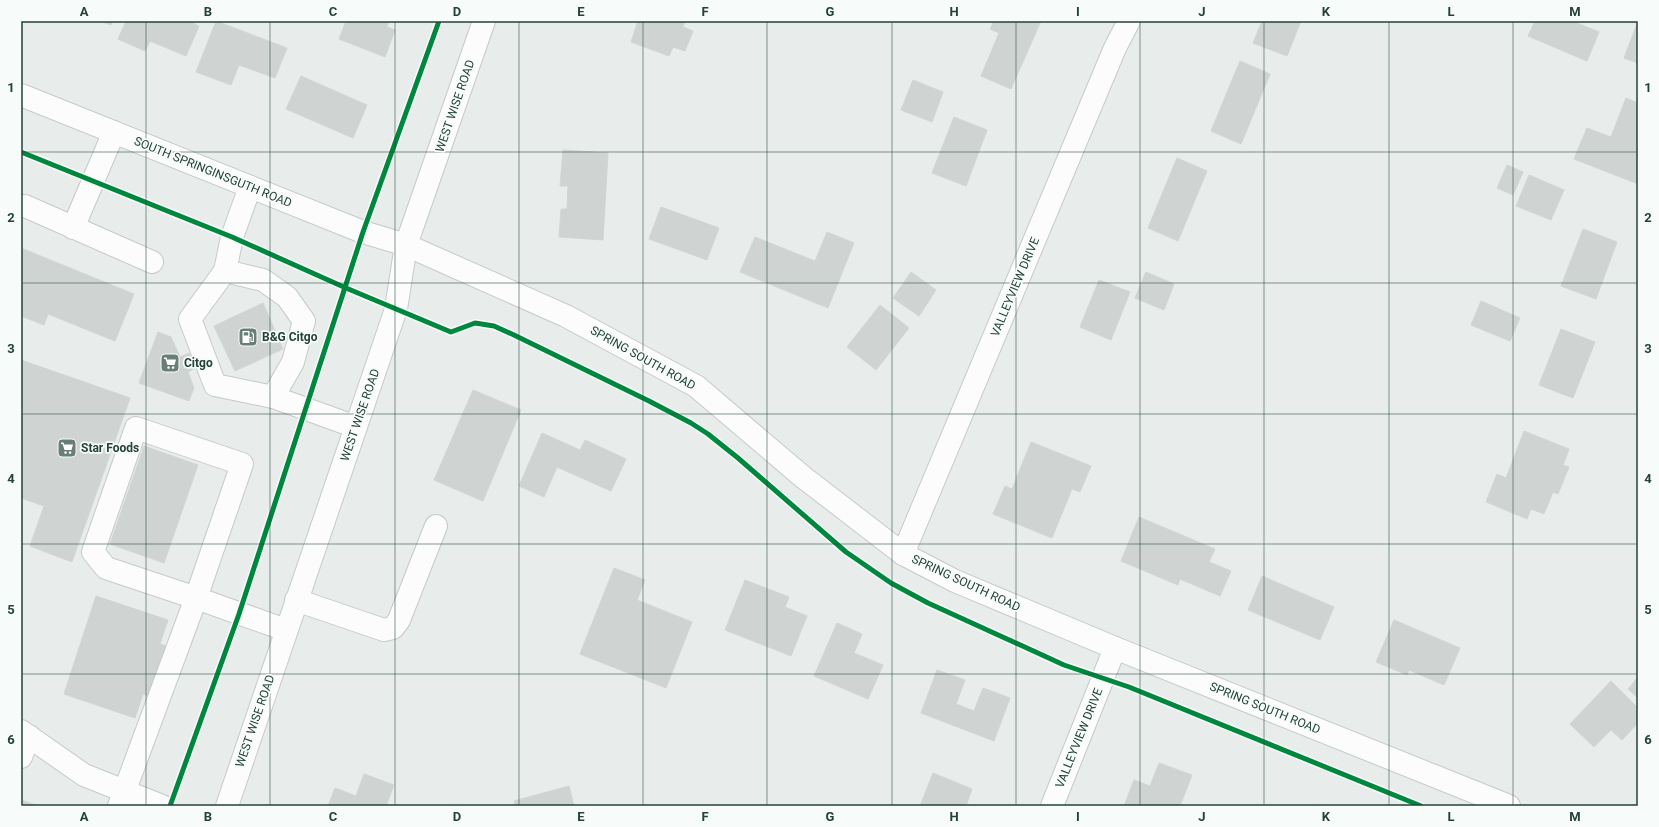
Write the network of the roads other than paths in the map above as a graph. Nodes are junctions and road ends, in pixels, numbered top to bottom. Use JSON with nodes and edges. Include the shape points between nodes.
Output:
{"nodes":[{"id":1,"x":484,"y":21,"type":"edge"},
{"id":2,"x":1129,"y":21,"type":"edge"},
{"id":3,"x":21,"y":95,"type":"edge"},
{"id":4,"x":114,"y":132,"type":"junction"},
{"id":5,"x":250,"y":187,"type":"junction"},
{"id":6,"x":25,"y":206,"type":"dead end"},
{"id":7,"x":73,"y":228,"type":"junction"},
{"id":8,"x":406,"y":245,"type":"junction"},
{"id":9,"x":152,"y":262,"type":"dead end"},
{"id":10,"x":225,"y":271,"type":"junction"},
{"id":11,"x":273,"y":397,"type":"junction"},
{"id":12,"x":356,"y":427,"type":"junction"},
{"id":13,"x":436,"y":526,"type":"dead end"},
{"id":14,"x":903,"y":554,"type":"junction"},
{"id":15,"x":196,"y":598,"type":"junction"},
{"id":16,"x":296,"y":600,"type":"junction"},
{"id":17,"x":286,"y":630,"type":"junction"},
{"id":18,"x":1115,"y":648,"type":"junction"},
{"id":19,"x":25,"y":734,"type":"edge"},
{"id":20,"x":21,"y":757,"type":"edge"},
{"id":21,"x":122,"y":799,"type":"edge"},
{"id":22,"x":162,"y":806,"type":"edge"},
{"id":23,"x":227,"y":806,"type":"edge"},
{"id":24,"x":1052,"y":806,"type":"edge"},
{"id":25,"x":1510,"y":806,"type":"edge"}],
"edges":[{"from":1,"to":8,"type":"street","name":"WEST WISE ROAD"},
{"from":2,"to":14,"type":"street","name":"VALLEYVIEW DRIVE","via":[[1115,48]]},
{"from":3,"to":4,"type":"street","name":"SOUTH SPRINGINSGUTH ROAD"},
{"from":4,"to":5,"type":"street","name":"SOUTH SPRINGINSGUTH ROAD"},
{"from":4,"to":7,"type":"street"},
{"from":5,"to":8,"type":"street","name":"SOUTH SPRINGINSGUTH ROAD","via":[[363,232]]},
{"from":5,"to":10,"type":"street","via":[[232,237]]},
{"from":6,"to":7,"type":"street"},
{"from":7,"to":9,"type":"street"},
{"from":8,"to":12,"type":"street","name":"WEST WISE ROAD","via":[[396,309]]},
{"from":8,"to":14,"type":"street","name":"SPRING SOUTH ROAD","via":[[566,316],[696,386],[803,477]]},
{"from":10,"to":11,"type":"street","via":[[263,280],[287,297],[304,321],[293,362]]},
{"from":10,"to":11,"type":"street","via":[[190,319],[192,326],[215,385]]},
{"from":11,"to":12,"type":"street"},
{"from":12,"to":16,"type":"street","name":"WEST WISE ROAD"},
{"from":13,"to":16,"type":"street","via":[[399,620],[393,628],[384,630]]},
{"from":14,"to":18,"type":"street","name":"SPRING SOUTH ROAD","via":[[955,581]]},
{"from":15,"to":15,"type":"street","via":[[242,464],[136,428],[93,552],[106,568]]},
{"from":15,"to":17,"type":"street"},
{"from":15,"to":21,"type":"street"},
{"from":16,"to":17,"type":"street","name":"WEST WISE ROAD"},
{"from":17,"to":23,"type":"street","name":"WEST WISE ROAD"},
{"from":18,"to":24,"type":"street","name":"VALLEYVIEW DRIVE"},
{"from":18,"to":25,"type":"street","name":"SPRING SOUTH ROAD"},
{"from":19,"to":20,"type":"street"},
{"from":19,"to":21,"type":"street"},
{"from":21,"to":22,"type":"street"}]}
